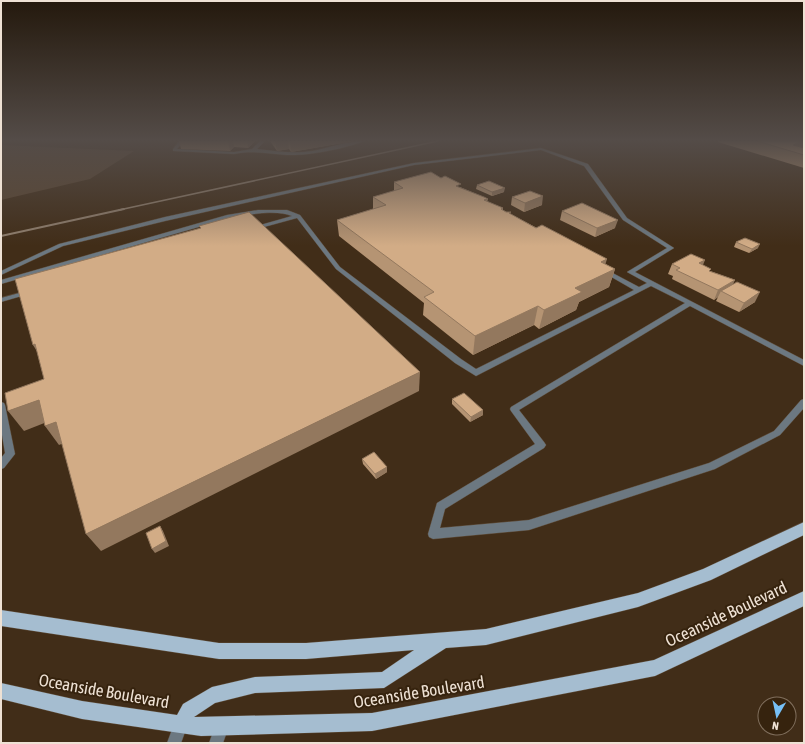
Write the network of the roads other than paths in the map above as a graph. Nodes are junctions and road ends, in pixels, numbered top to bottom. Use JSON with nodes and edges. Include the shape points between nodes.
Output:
{"nodes":[{"id":1,"x":361,"y":176,"type":"edge"},
{"id":2,"x":594,"y":176,"type":"edge"},
{"id":3,"x":298,"y":216,"type":"junction"},
{"id":4,"x":245,"y":231,"type":"edge"},
{"id":5,"x":600,"y":269,"type":"edge"},
{"id":6,"x":1,"y":273,"type":"edge"},
{"id":7,"x":1,"y":282,"type":"edge"},
{"id":8,"x":652,"y":283,"type":"junction"},
{"id":9,"x":39,"y":289,"type":"edge"},
{"id":10,"x":639,"y":290,"type":"junction"},
{"id":11,"x":1,"y":300,"type":"edge"},
{"id":12,"x":690,"y":303,"type":"junction"},
{"id":13,"x":804,"y":363,"type":"edge"},
{"id":14,"x":804,"y":402,"type":"edge"},
{"id":15,"x":1,"y":405,"type":"edge"},
{"id":16,"x":3,"y":431,"type":"edge"},
{"id":17,"x":1,"y":465,"type":"edge"},
{"id":18,"x":804,"y":528,"type":"edge"},
{"id":19,"x":804,"y":598,"type":"edge"},
{"id":20,"x":1,"y":618,"type":"edge"},
{"id":21,"x":443,"y":641,"type":"junction"},
{"id":22,"x":1,"y":691,"type":"edge"},
{"id":23,"x":182,"y":723,"type":"junction"},
{"id":24,"x":222,"y":726,"type":"junction"},
{"id":25,"x":174,"y":743,"type":"edge"},
{"id":26,"x":216,"y":743,"type":"edge"}],
"edges":[{"from":1,"to":6,"type":"lane","via":[[61,245]]},
{"from":2,"to":8,"type":"lane","via":[[625,219],[671,248],[630,272]]},
{"from":3,"to":4,"type":"lane"},
{"from":3,"to":7,"type":"lane","via":[[287,212],[229,216]]},
{"from":3,"to":10,"type":"lane","via":[[338,268],[476,373]]},
{"from":5,"to":10,"type":"lane"},
{"from":8,"to":10,"type":"lane"},
{"from":8,"to":12,"type":"lane"},
{"from":9,"to":11,"type":"lane"},
{"from":12,"to":13,"type":"lane"},
{"from":12,"to":14,"type":"lane","via":[[514,409],[541,446],[441,506],[433,534],[529,525],[712,466],[777,433]]},
{"from":15,"to":16,"type":"lane"},
{"from":16,"to":17,"type":"lane","via":[[10,454]]},
{"from":18,"to":21,"type":"main road","via":[[706,575],[638,600],[486,637]]},
{"from":19,"to":24,"type":"main road","name":"Oceanside Boulevard","via":[[656,668],[372,722]]},
{"from":20,"to":21,"type":"main road","via":[[219,651],[306,651]]},
{"from":21,"to":23,"type":"main road","via":[[384,680],[248,687],[212,695],[189,710]]},
{"from":22,"to":23,"type":"main road","name":"Oceanside Boulevard","via":[[82,710]]},
{"from":23,"to":24,"type":"main road","name":"Oceanside Boulevard"},
{"from":23,"to":25,"type":"lane"},
{"from":24,"to":26,"type":"lane"}]}
